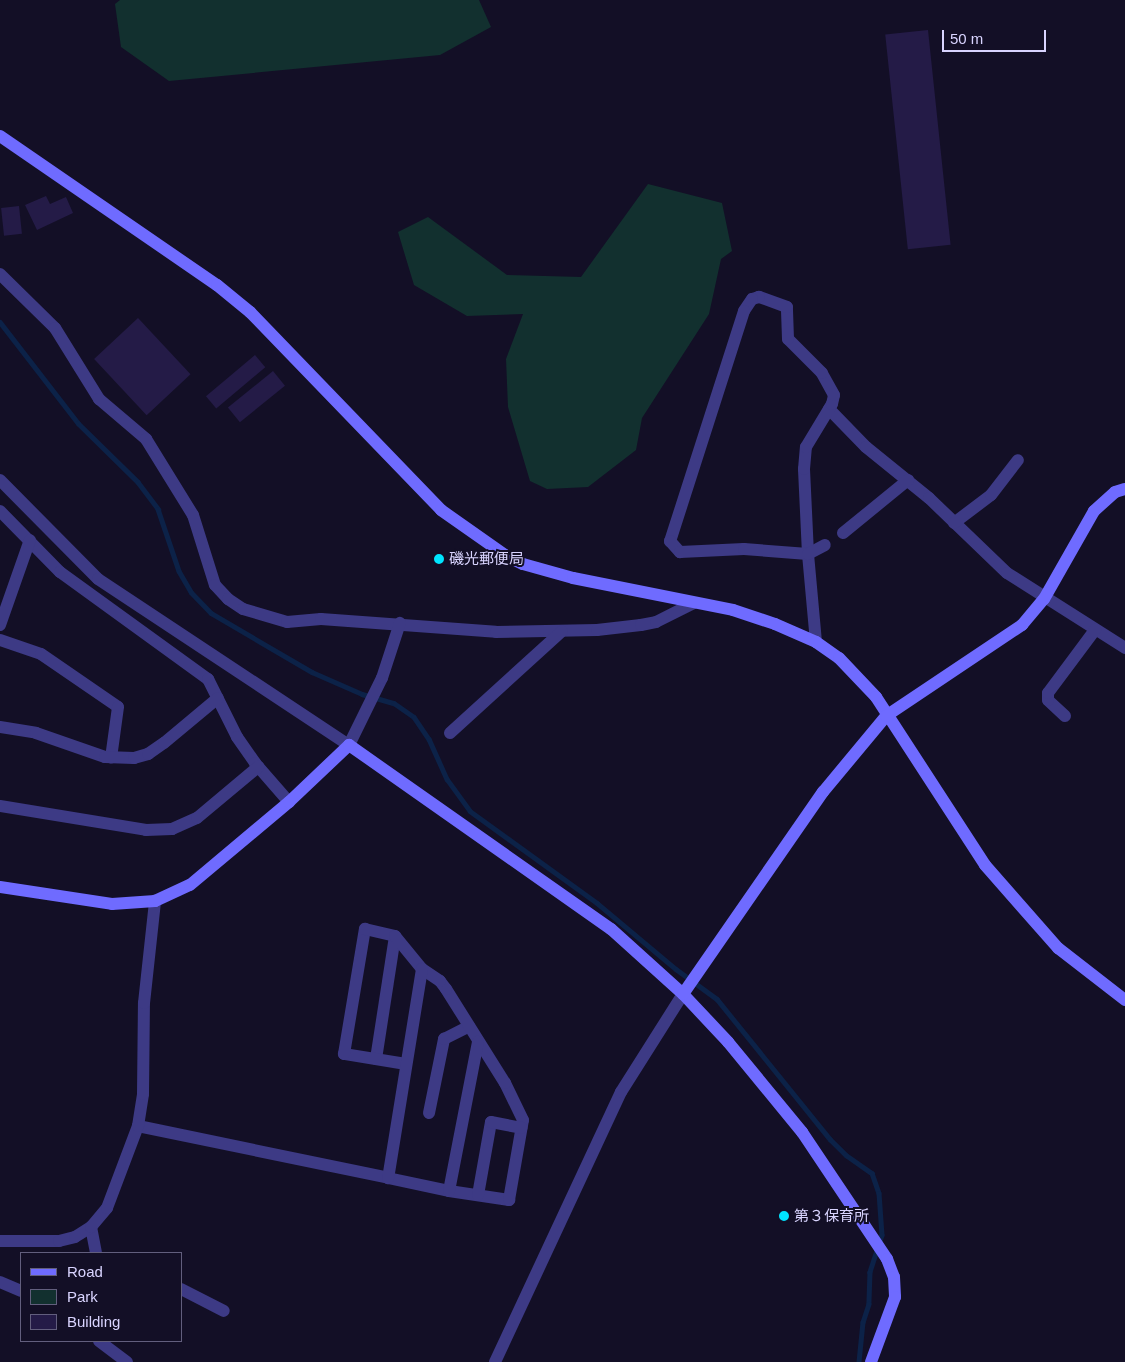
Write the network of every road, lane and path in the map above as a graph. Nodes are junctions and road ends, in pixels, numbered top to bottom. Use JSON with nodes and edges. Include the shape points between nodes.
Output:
{"nodes":[{"id":1,"x":0,"y":136,"type":"edge"},
{"id":2,"x":0,"y":274,"type":"edge"},
{"id":3,"x":829,"y":410,"type":"junction"},
{"id":4,"x":1018,"y":460,"type":"dead end"},
{"id":5,"x":0,"y":480,"type":"edge"},
{"id":6,"x":908,"y":480,"type":"junction"},
{"id":7,"x":1125,"y":489,"type":"edge"},
{"id":8,"x":0,"y":510,"type":"edge"},
{"id":9,"x":954,"y":523,"type":"junction"},
{"id":10,"x":844,"y":533,"type":"dead end"},
{"id":11,"x":30,"y":540,"type":"junction"},
{"id":12,"x":825,"y":545,"type":"dead end"},
{"id":13,"x":808,"y":554,"type":"junction"},
{"id":14,"x":1044,"y":599,"type":"junction"},
{"id":15,"x":694,"y":603,"type":"junction"},
{"id":16,"x":400,"y":623,"type":"junction"},
{"id":17,"x":0,"y":625,"type":"edge"},
{"id":18,"x":1095,"y":630,"type":"junction"},
{"id":19,"x":562,"y":632,"type":"junction"},
{"id":20,"x":0,"y":640,"type":"edge"},
{"id":21,"x":816,"y":642,"type":"junction"},
{"id":22,"x":1125,"y":648,"type":"edge"},
{"id":23,"x":218,"y":698,"type":"junction"},
{"id":24,"x":886,"y":716,"type":"junction"},
{"id":25,"x":1065,"y":716,"type":"dead end"},
{"id":26,"x":0,"y":727,"type":"edge"},
{"id":27,"x":450,"y":733,"type":"dead end"},
{"id":28,"x":349,"y":745,"type":"junction"},
{"id":29,"x":111,"y":758,"type":"junction"},
{"id":30,"x":258,"y":767,"type":"junction"},
{"id":31,"x":289,"y":802,"type":"junction"},
{"id":32,"x":0,"y":806,"type":"edge"},
{"id":33,"x":0,"y":886,"type":"edge"},
{"id":34,"x":155,"y":901,"type":"junction"},
{"id":35,"x":395,"y":936,"type":"junction"},
{"id":36,"x":422,"y":969,"type":"junction"},
{"id":37,"x":685,"y":991,"type":"junction"},
{"id":38,"x":1125,"y":1000,"type":"edge"},
{"id":39,"x":469,"y":1026,"type":"junction"},
{"id":40,"x":478,"y":1042,"type":"junction"},
{"id":41,"x":376,"y":1059,"type":"junction"},
{"id":42,"x":406,"y":1064,"type":"junction"},
{"id":43,"x":429,"y":1113,"type":"dead end"},
{"id":44,"x":138,"y":1126,"type":"junction"},
{"id":45,"x":522,"y":1128,"type":"junction"},
{"id":46,"x":388,"y":1178,"type":"junction"},
{"id":47,"x":449,"y":1191,"type":"junction"},
{"id":48,"x":478,"y":1195,"type":"junction"},
{"id":49,"x":91,"y":1227,"type":"junction"},
{"id":50,"x":0,"y":1241,"type":"edge"},
{"id":51,"x":96,"y":1252,"type":"edge"},
{"id":52,"x":0,"y":1282,"type":"edge"},
{"id":53,"x":182,"y":1290,"type":"edge"},
{"id":54,"x":20,"y":1292,"type":"edge"},
{"id":55,"x":224,"y":1311,"type":"dead end"},
{"id":56,"x":100,"y":1342,"type":"edge"},
{"id":57,"x":127,"y":1362,"type":"edge"},
{"id":58,"x":495,"y":1362,"type":"edge"},
{"id":59,"x":871,"y":1362,"type":"edge"}],
"edges":[{"from":1,"to":15,"type":"street","via":[[217,285],[244,307],[441,510],[486,544],[522,564]]},
{"from":2,"to":16,"type":"street","via":[[54,328],[99,399],[146,439],[193,515],[215,584],[228,599],[243,609],[287,622],[321,619]]},
{"from":3,"to":6,"type":"street","via":[[866,447]]},
{"from":3,"to":13,"type":"street","via":[[806,447]]},
{"from":3,"to":13,"type":"street","via":[[832,388],[788,339],[787,307],[759,297],[752,299],[744,311],[671,535],[672,546],[680,552],[744,549]]},
{"from":4,"to":9,"type":"street","via":[[991,495]]},
{"from":5,"to":28,"type":"street","via":[[98,579]]},
{"from":6,"to":9,"type":"street"},
{"from":6,"to":10,"type":"street"},
{"from":7,"to":14,"type":"street","via":[[1115,492],[1094,511]]},
{"from":8,"to":11,"type":"street"},
{"from":9,"to":14,"type":"street","via":[[1007,573]]},
{"from":11,"to":17,"type":"street"},
{"from":11,"to":23,"type":"street","via":[[60,572],[208,679]]},
{"from":12,"to":13,"type":"street"},
{"from":13,"to":21,"type":"street"},
{"from":14,"to":18,"type":"street"},
{"from":14,"to":24,"type":"street","via":[[1010,635]]},
{"from":15,"to":19,"type":"street","via":[[656,622]]},
{"from":15,"to":21,"type":"street","via":[[775,624]]},
{"from":16,"to":19,"type":"street","via":[[496,632]]},
{"from":16,"to":28,"type":"street","via":[[382,678]]},
{"from":18,"to":22,"type":"street"},
{"from":18,"to":25,"type":"street","via":[[1048,693],[1048,700]]},
{"from":19,"to":27,"type":"street"},
{"from":20,"to":29,"type":"street","via":[[41,654],[118,707]]},
{"from":21,"to":24,"type":"street","via":[[876,696]]},
{"from":23,"to":29,"type":"street","via":[[148,754]]},
{"from":23,"to":30,"type":"street","via":[[237,737]]},
{"from":24,"to":37,"type":"street","via":[[823,792]]},
{"from":24,"to":38,"type":"street","via":[[941,794],[959,830],[985,865],[1058,948]]},
{"from":26,"to":29,"type":"street","via":[[36,733]]},
{"from":28,"to":31,"type":"street"},
{"from":28,"to":37,"type":"street","via":[[611,929]]},
{"from":30,"to":31,"type":"street"},
{"from":30,"to":32,"type":"street","via":[[197,818],[166,830],[146,830]]},
{"from":31,"to":34,"type":"street","via":[[190,885]]},
{"from":33,"to":34,"type":"street","via":[[112,904]]},
{"from":34,"to":44,"type":"street","via":[[144,1003]]},
{"from":35,"to":36,"type":"street"},
{"from":35,"to":41,"type":"street"},
{"from":35,"to":41,"type":"street","via":[[365,929],[344,1054]]},
{"from":36,"to":39,"type":"street","via":[[440,981]]},
{"from":36,"to":42,"type":"street"},
{"from":37,"to":58,"type":"street","via":[[621,1092]]},
{"from":37,"to":59,"type":"street","via":[[796,1124],[887,1259],[894,1277],[896,1297]]},
{"from":39,"to":40,"type":"street"},
{"from":39,"to":43,"type":"street","via":[[444,1039]]},
{"from":40,"to":45,"type":"street","via":[[505,1083],[523,1120]]},
{"from":40,"to":47,"type":"street"},
{"from":41,"to":42,"type":"street"},
{"from":42,"to":46,"type":"street"},
{"from":44,"to":46,"type":"street"},
{"from":44,"to":49,"type":"street","via":[[107,1208]]},
{"from":45,"to":48,"type":"street","via":[[508,1200]]},
{"from":45,"to":48,"type":"street","via":[[491,1122]]},
{"from":46,"to":47,"type":"street"},
{"from":47,"to":48,"type":"street"},
{"from":49,"to":50,"type":"street","via":[[59,1241]]},
{"from":49,"to":51,"type":"street"},
{"from":52,"to":54,"type":"street"},
{"from":53,"to":55,"type":"street"},
{"from":56,"to":57,"type":"street"}]}
